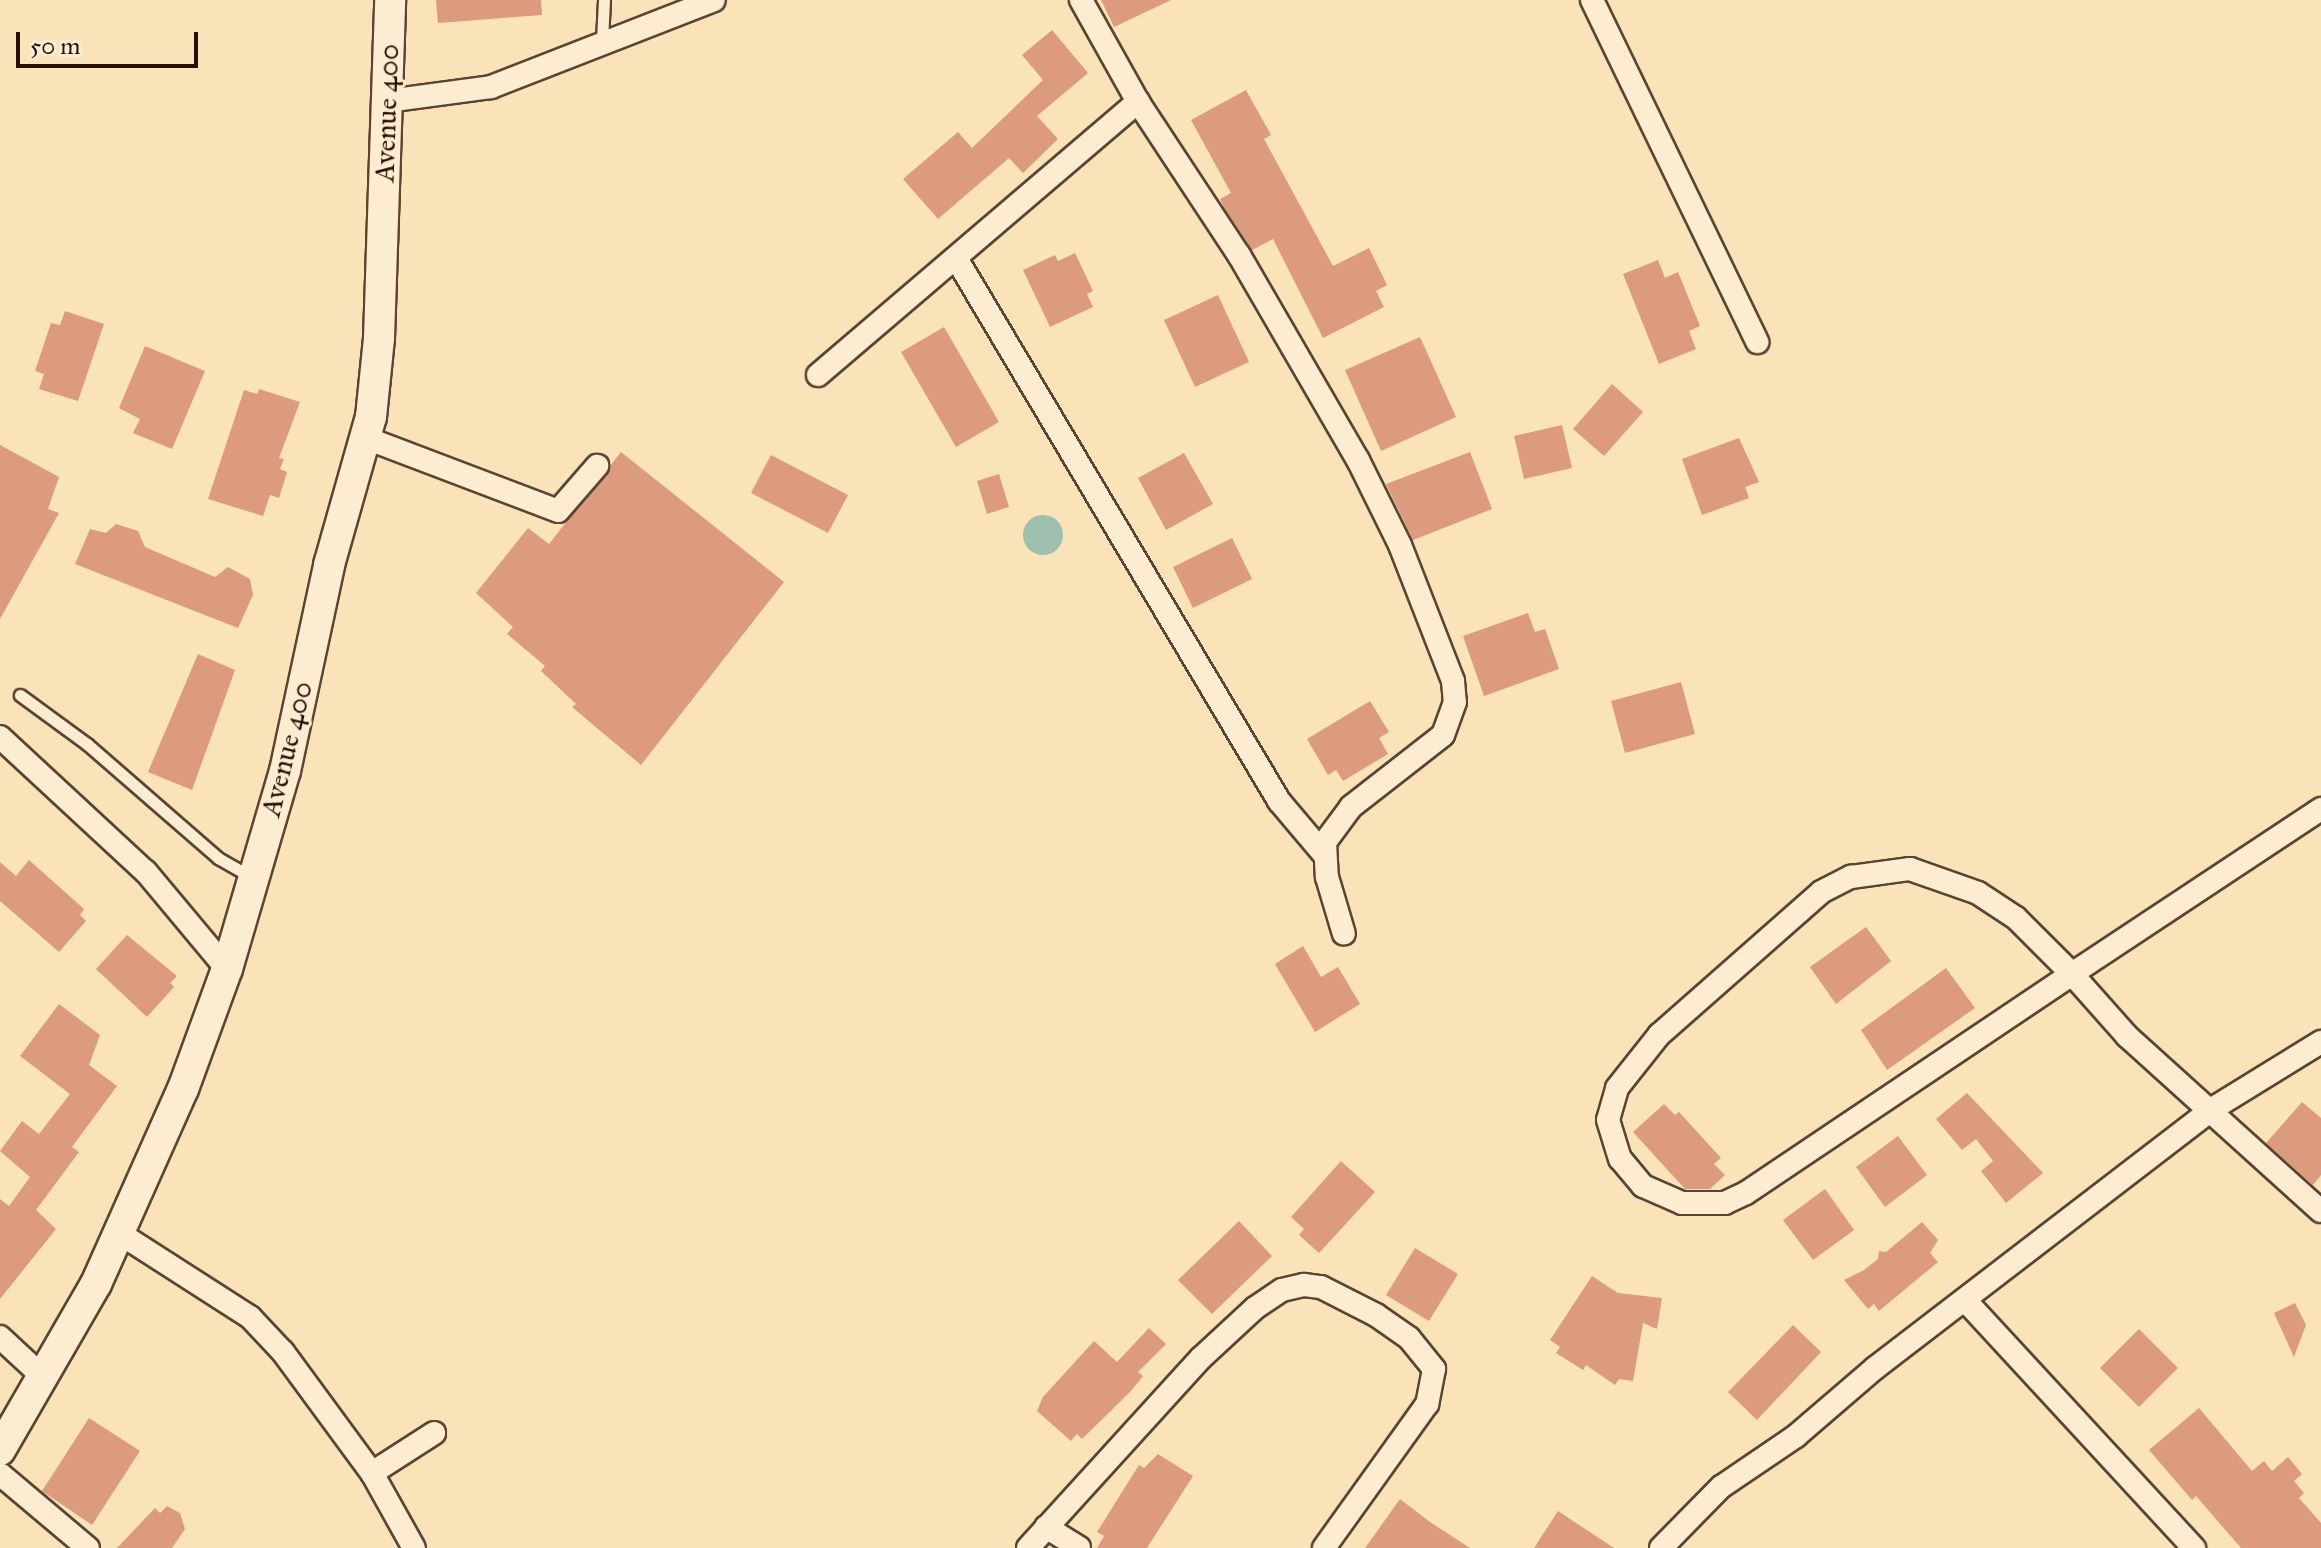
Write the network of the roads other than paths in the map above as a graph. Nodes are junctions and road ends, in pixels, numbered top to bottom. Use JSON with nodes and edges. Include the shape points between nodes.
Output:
{"nodes":[{"id":1,"x":390,"y":0,"type":"edge"},
{"id":2,"x":604,"y":0,"type":"edge"},
{"id":3,"x":714,"y":0,"type":"edge"},
{"id":4,"x":1081,"y":0,"type":"edge"},
{"id":5,"x":1592,"y":0,"type":"edge"},
{"id":6,"x":602,"y":41,"type":"junction"},
{"id":7,"x":388,"y":101,"type":"junction"},
{"id":8,"x":1138,"y":102,"type":"junction"},
{"id":9,"x":956,"y":258,"type":"junction"},
{"id":10,"x":1757,"y":342,"type":"dead end"},
{"id":11,"x":818,"y":375,"type":"dead end"},
{"id":12,"x":366,"y":438,"type":"junction"},
{"id":13,"x":597,"y":466,"type":"dead end"},
{"id":14,"x":20,"y":695,"type":"dead end"},
{"id":15,"x":0,"y":737,"type":"edge"},
{"id":16,"x":2321,"y":809,"type":"edge"},
{"id":17,"x":1323,"y":853,"type":"junction"},
{"id":18,"x":253,"y":879,"type":"junction"},
{"id":19,"x":1344,"y":934,"type":"dead end"},
{"id":20,"x":227,"y":969,"type":"junction"},
{"id":21,"x":2072,"y":974,"type":"junction"},
{"id":22,"x":2318,"y":1049,"type":"edge"},
{"id":23,"x":2212,"y":1109,"type":"junction"},
{"id":24,"x":2321,"y":1211,"type":"edge"},
{"id":25,"x":119,"y":1233,"type":"junction"},
{"id":26,"x":1965,"y":1300,"type":"junction"},
{"id":27,"x":0,"y":1337,"type":"edge"},
{"id":28,"x":42,"y":1376,"type":"junction"},
{"id":29,"x":434,"y":1433,"type":"dead end"},
{"id":30,"x":0,"y":1450,"type":"edge"},
{"id":31,"x":372,"y":1473,"type":"junction"},
{"id":32,"x":0,"y":1474,"type":"edge"},
{"id":33,"x":1046,"y":1527,"type":"junction"},
{"id":34,"x":88,"y":1548,"type":"edge"},
{"id":35,"x":414,"y":1548,"type":"edge"},
{"id":36,"x":1028,"y":1548,"type":"edge"},
{"id":37,"x":1079,"y":1548,"type":"edge"},
{"id":38,"x":1324,"y":1548,"type":"edge"},
{"id":39,"x":1661,"y":1548,"type":"edge"},
{"id":40,"x":2194,"y":1548,"type":"edge"}],
"edges":[{"from":1,"to":7,"type":"main road","name":"Avenue 400"},
{"from":2,"to":6,"type":"lane"},
{"from":3,"to":6,"type":"street"},
{"from":4,"to":8,"type":"street"},
{"from":5,"to":10,"type":"street"},
{"from":6,"to":7,"type":"street","via":[[491,87]]},
{"from":7,"to":12,"type":"main road","name":"Avenue 400","via":[[379,338]]},
{"from":8,"to":9,"type":"street"},
{"from":8,"to":17,"type":"street","via":[[1239,255],[1358,460],[1400,545],[1453,681],[1455,702],[1443,735],[1351,807],[1330,832]]},
{"from":9,"to":11,"type":"street"},
{"from":9,"to":17,"type":"street","via":[[1279,801]]},
{"from":12,"to":13,"type":"street","via":[[558,511]]},
{"from":12,"to":18,"type":"main road","name":"Avenue 400","via":[[329,565],[285,771]]},
{"from":14,"to":18,"type":"lane","via":[[87,744],[218,858]]},
{"from":15,"to":20,"type":"street","via":[[146,872]]},
{"from":16,"to":21,"type":"street"},
{"from":17,"to":19,"type":"street"},
{"from":18,"to":20,"type":"main road","name":"Avenue 400"},
{"from":20,"to":25,"type":"main road","name":"Avenue 400","via":[[183,1089]]},
{"from":21,"to":21,"type":"street","via":[[1725,1203],[1701,1206],[1656,1194],[1629,1173],[1610,1137],[1608,1120],[1617,1088],[1659,1035],[1821,892],[1851,877],[1910,869],[1978,893],[2016,918]]},
{"from":21,"to":23,"type":"street","via":[[2127,1036]]},
{"from":22,"to":23,"type":"street"},
{"from":23,"to":24,"type":"street"},
{"from":23,"to":26,"type":"street"},
{"from":25,"to":28,"type":"main road","name":"Avenue 400"},
{"from":25,"to":31,"type":"street","via":[[250,1317],[283,1352]]},
{"from":26,"to":39,"type":"street","via":[[1796,1436],[1721,1487]]},
{"from":26,"to":40,"type":"street"},
{"from":27,"to":28,"type":"street"},
{"from":28,"to":30,"type":"main road","name":"Avenue 400"},
{"from":29,"to":31,"type":"street"},
{"from":31,"to":35,"type":"street"},
{"from":32,"to":34,"type":"street"},
{"from":33,"to":36,"type":"street"},
{"from":33,"to":37,"type":"street"},
{"from":33,"to":38,"type":"street","via":[[1201,1358],[1255,1308],[1282,1290],[1304,1285],[1321,1287],[1376,1315],[1409,1338],[1434,1369],[1427,1404]]}]}
